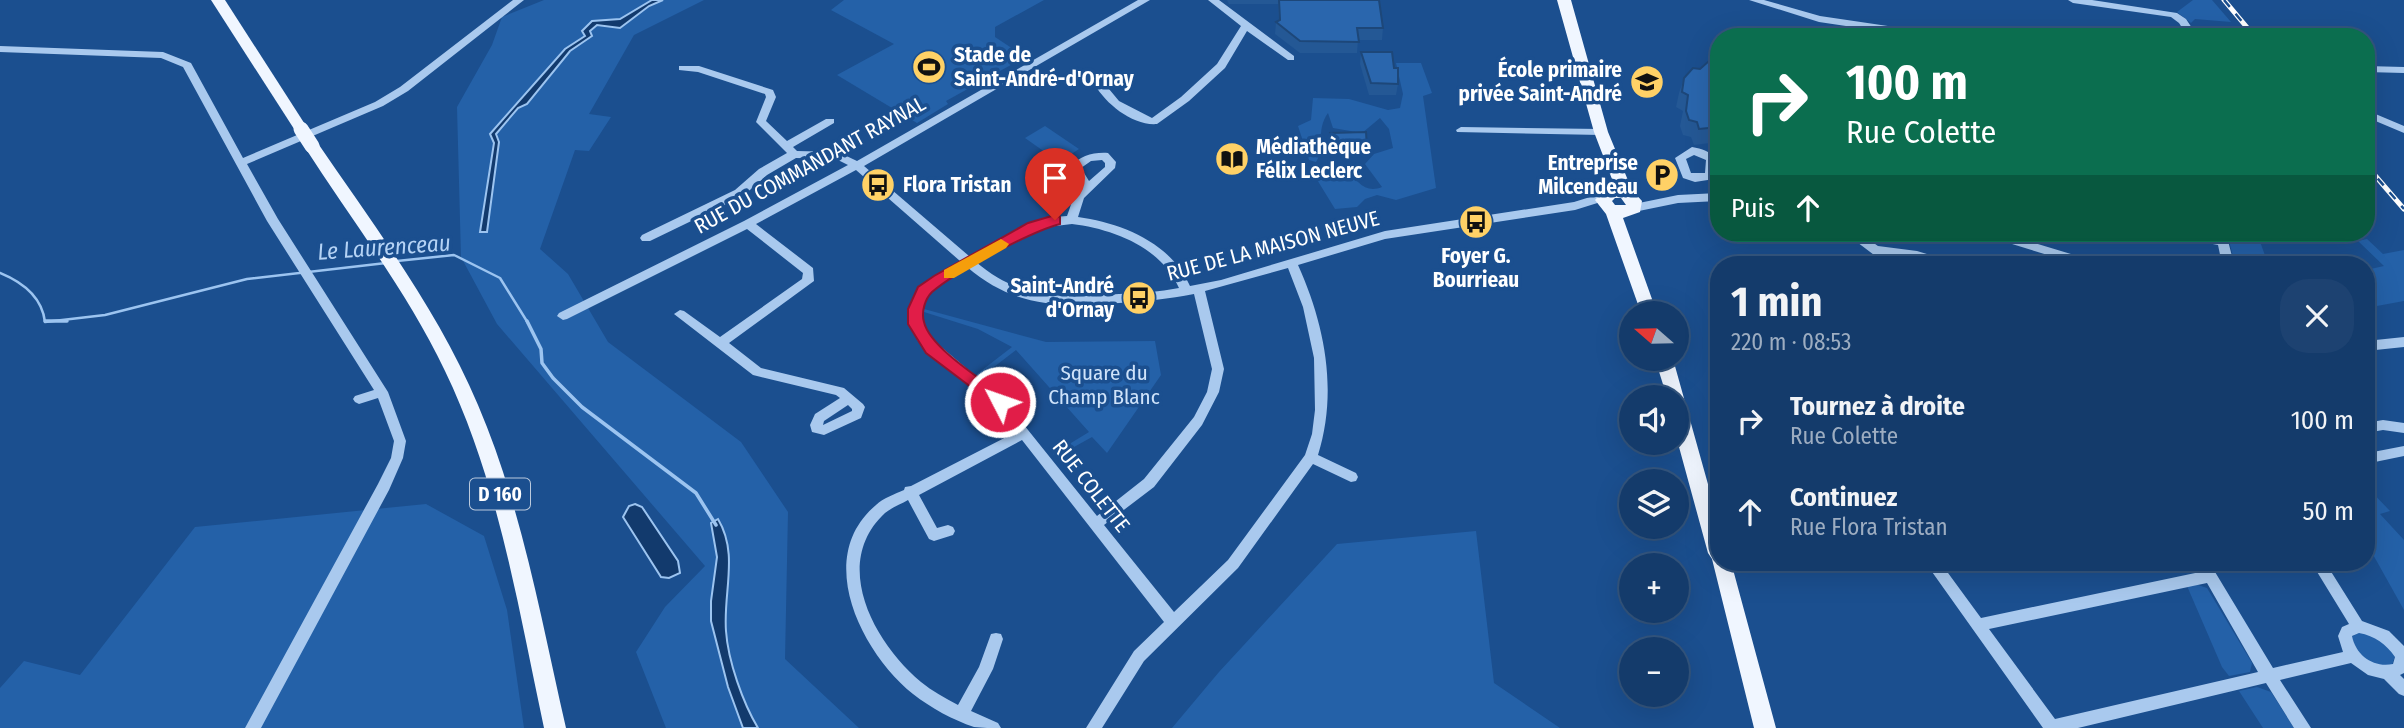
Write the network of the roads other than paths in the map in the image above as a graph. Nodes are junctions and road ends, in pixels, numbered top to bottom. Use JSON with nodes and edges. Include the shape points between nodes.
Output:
{"nodes":[{"id":1,"x":218,"y":0,"type":"edge"},
{"id":2,"x":519,"y":0,"type":"edge"},
{"id":3,"x":1145,"y":0,"type":"edge"},
{"id":4,"x":1213,"y":0,"type":"edge"},
{"id":5,"x":1564,"y":0,"type":"edge"},
{"id":6,"x":1754,"y":0,"type":"edge"},
{"id":7,"x":2073,"y":0,"type":"edge"},
{"id":8,"x":1246,"y":25,"type":"junction"},
{"id":9,"x":1880,"y":28,"type":"edge"},
{"id":10,"x":2187,"y":28,"type":"edge"},
{"id":11,"x":0,"y":49,"type":"edge"},
{"id":12,"x":1291,"y":58,"type":"dead end"},
{"id":13,"x":683,"y":68,"type":"dead end"},
{"id":14,"x":2375,"y":69,"type":"edge"},
{"id":15,"x":2404,"y":70,"type":"edge"},
{"id":16,"x":1100,"y":85,"type":"dead end"},
{"id":17,"x":2375,"y":117,"type":"edge"},
{"id":18,"x":830,"y":121,"type":"dead end"},
{"id":19,"x":1461,"y":130,"type":"dead end"},
{"id":20,"x":2404,"y":130,"type":"edge"},
{"id":21,"x":1601,"y":132,"type":"junction"},
{"id":22,"x":791,"y":150,"type":"junction"},
{"id":23,"x":1710,"y":156,"type":"edge"},
{"id":24,"x":243,"y":162,"type":"junction"},
{"id":25,"x":857,"y":165,"type":"junction"},
{"id":26,"x":1710,"y":176,"type":"edge"},
{"id":27,"x":1087,"y":186,"type":"dead end"},
{"id":28,"x":1710,"y":197,"type":"edge"},
{"id":29,"x":1618,"y":202,"type":"junction"},
{"id":30,"x":1072,"y":219,"type":"junction"},
{"id":31,"x":748,"y":224,"type":"junction"},
{"id":32,"x":646,"y":237,"type":"dead end"},
{"id":33,"x":1864,"y":242,"type":"edge"},
{"id":34,"x":2019,"y":242,"type":"edge"},
{"id":35,"x":1874,"y":250,"type":"junction"},
{"id":36,"x":1883,"y":256,"type":"edge"},
{"id":37,"x":1920,"y":256,"type":"edge"},
{"id":38,"x":2064,"y":256,"type":"edge"},
{"id":39,"x":1292,"y":262,"type":"junction"},
{"id":40,"x":967,"y":263,"type":"junction"},
{"id":41,"x":1193,"y":290,"type":"junction"},
{"id":42,"x":1647,"y":301,"type":"edge"},
{"id":43,"x":680,"y":314,"type":"dead end"},
{"id":44,"x":563,"y":316,"type":"dead end"},
{"id":45,"x":2404,"y":342,"type":"edge"},
{"id":46,"x":720,"y":343,"type":"junction"},
{"id":47,"x":2375,"y":345,"type":"edge"},
{"id":48,"x":382,"y":392,"type":"junction"},
{"id":49,"x":849,"y":398,"type":"dead end"},
{"id":50,"x":359,"y":399,"type":"dead end"},
{"id":51,"x":2375,"y":426,"type":"edge"},
{"id":52,"x":2404,"y":428,"type":"edge"},
{"id":53,"x":1025,"y":433,"type":"junction"},
{"id":54,"x":1689,"y":447,"type":"edge"},
{"id":55,"x":2404,"y":451,"type":"edge"},
{"id":56,"x":1311,"y":457,"type":"junction"},
{"id":57,"x":2375,"y":457,"type":"edge"},
{"id":58,"x":1351,"y":477,"type":"dead end"},
{"id":59,"x":909,"y":491,"type":"junction"},
{"id":60,"x":1096,"y":524,"type":"junction"},
{"id":61,"x":1710,"y":524,"type":"edge"},
{"id":62,"x":948,"y":531,"type":"dead end"},
{"id":63,"x":1723,"y":571,"type":"edge"},
{"id":64,"x":1939,"y":571,"type":"edge"},
{"id":65,"x":2207,"y":571,"type":"edge"},
{"id":66,"x":2324,"y":571,"type":"edge"},
{"id":67,"x":2210,"y":576,"type":"junction"},
{"id":68,"x":1173,"y":622,"type":"junction"},
{"id":69,"x":1979,"y":625,"type":"junction"},
{"id":70,"x":2358,"y":627,"type":"junction"},
{"id":71,"x":996,"y":639,"type":"dead end"},
{"id":72,"x":2399,"y":643,"type":"edge"},
{"id":73,"x":2353,"y":656,"type":"junction"},
{"id":74,"x":2388,"y":673,"type":"junction"},
{"id":75,"x":2267,"y":674,"type":"junction"},
{"id":76,"x":2404,"y":689,"type":"edge"},
{"id":77,"x":961,"y":714,"type":"junction"},
{"id":78,"x":253,"y":728,"type":"edge"},
{"id":79,"x":555,"y":728,"type":"edge"},
{"id":80,"x":993,"y":728,"type":"edge"},
{"id":81,"x":1094,"y":728,"type":"edge"},
{"id":82,"x":1765,"y":728,"type":"edge"},
{"id":83,"x":2052,"y":728,"type":"edge"},
{"id":84,"x":2303,"y":728,"type":"edge"}],
"edges":[{"from":1,"to":79,"type":"main road","number":"D 160","bridge":true,"via":[[453,370],[485,445],[506,516]]},
{"from":2,"to":24,"type":"street","via":[[379,104]]},
{"from":3,"to":25,"type":"street","name":"RUE DU COMMANDANT RAYNAL"},
{"from":4,"to":8,"type":"street"},
{"from":5,"to":21,"type":"main road"},
{"from":6,"to":9,"type":"street","via":[[1819,19]]},
{"from":7,"to":10,"type":"street","via":[[2174,15]]},
{"from":8,"to":12,"type":"street"},
{"from":8,"to":16,"type":"street","via":[[1222,66],[1153,122],[1103,93]]},
{"from":11,"to":24,"type":"street","via":[[177,59],[187,65]]},
{"from":13,"to":22,"type":"street","via":[[769,92],[761,122]]},
{"from":14,"to":15,"type":"street"},
{"from":17,"to":20,"type":"street"},
{"from":18,"to":22,"type":"street"},
{"from":19,"to":21,"type":"street"},
{"from":21,"to":29,"type":"main road"},
{"from":22,"to":25,"type":"street","via":[[838,156]]},
{"from":22,"to":32,"type":"street","via":[[739,193]]},
{"from":23,"to":26,"type":"street","via":[[1692,151],[1680,158],[1687,175]]},
{"from":24,"to":48,"type":"street","via":[[273,221]]},
{"from":25,"to":31,"type":"street","name":"RUE DU COMMANDANT RAYNAL"},
{"from":25,"to":40,"type":"street","name":"RUE DE LA MAISON NEUVE"},
{"from":27,"to":30,"type":"street"},
{"from":28,"to":29,"type":"street","name":"RUE DE LA MAISON NEUVE"},
{"from":29,"to":39,"type":"street","name":"RUE DE LA MAISON NEUVE","via":[[1385,235]]},
{"from":29,"to":42,"type":"main road","via":[[1643,273]]},
{"from":30,"to":40,"type":"street","name":"RUE COLETTE","via":[[1033,226]]},
{"from":30,"to":41,"type":"street","via":[[1110,228],[1166,256]]},
{"from":31,"to":44,"type":"street","name":"RUE DU COMMANDANT RAYNAL"},
{"from":31,"to":46,"type":"street","via":[[808,271],[808,281]]},
{"from":33,"to":35,"type":"street"},
{"from":34,"to":38,"type":"street"},
{"from":35,"to":36,"type":"street"},
{"from":35,"to":37,"type":"street"},
{"from":39,"to":41,"type":"street","name":"RUE DE LA MAISON NEUVE"},
{"from":39,"to":56,"type":"street","via":[[1320,352],[1321,421]]},
{"from":40,"to":41,"type":"street","name":"RUE DE LA MAISON NEUVE","via":[[990,280],[1034,298],[1071,302]]},
{"from":40,"to":53,"type":"street","name":"RUE COLETTE","via":[[924,290],[915,309],[916,324],[932,349],[1000,402]]},
{"from":41,"to":60,"type":"street","via":[[1218,369],[1213,392],[1198,421],[1149,483]]},
{"from":43,"to":46,"type":"street"},
{"from":45,"to":47,"type":"street"},
{"from":46,"to":49,"type":"street","via":[[757,372],[840,391]]},
{"from":48,"to":50,"type":"street"},
{"from":48,"to":78,"type":"street","via":[[400,441],[397,458]]},
{"from":51,"to":52,"type":"street"},
{"from":53,"to":59,"type":"street"},
{"from":53,"to":60,"type":"street","name":"RUE COLETTE"},
{"from":54,"to":61,"type":"main road"},
{"from":55,"to":57,"type":"street"},
{"from":56,"to":58,"type":"street"},
{"from":56,"to":68,"type":"street","via":[[1233,564]]},
{"from":59,"to":62,"type":"street","via":[[934,535]]},
{"from":59,"to":77,"type":"street","via":[[881,508],[864,527],[855,547],[851,568],[860,610],[889,663],[927,695]]},
{"from":60,"to":68,"type":"street","name":"RUE COLETTE"},
{"from":63,"to":82,"type":"main road"},
{"from":64,"to":69,"type":"street"},
{"from":65,"to":67,"type":"street"},
{"from":66,"to":70,"type":"street"},
{"from":67,"to":69,"type":"street"},
{"from":67,"to":75,"type":"street"},
{"from":68,"to":81,"type":"street","via":[[1139,656]]},
{"from":69,"to":83,"type":"street"},
{"from":70,"to":72,"type":"street"},
{"from":70,"to":73,"type":"street","via":[[2344,636]]},
{"from":71,"to":77,"type":"street","via":[[986,669]]},
{"from":72,"to":74,"type":"street","via":[[2402,664]]},
{"from":73,"to":74,"type":"street"},
{"from":73,"to":75,"type":"street"},
{"from":74,"to":76,"type":"street"},
{"from":75,"to":83,"type":"street"},
{"from":75,"to":84,"type":"street"},
{"from":77,"to":80,"type":"street"}]}
